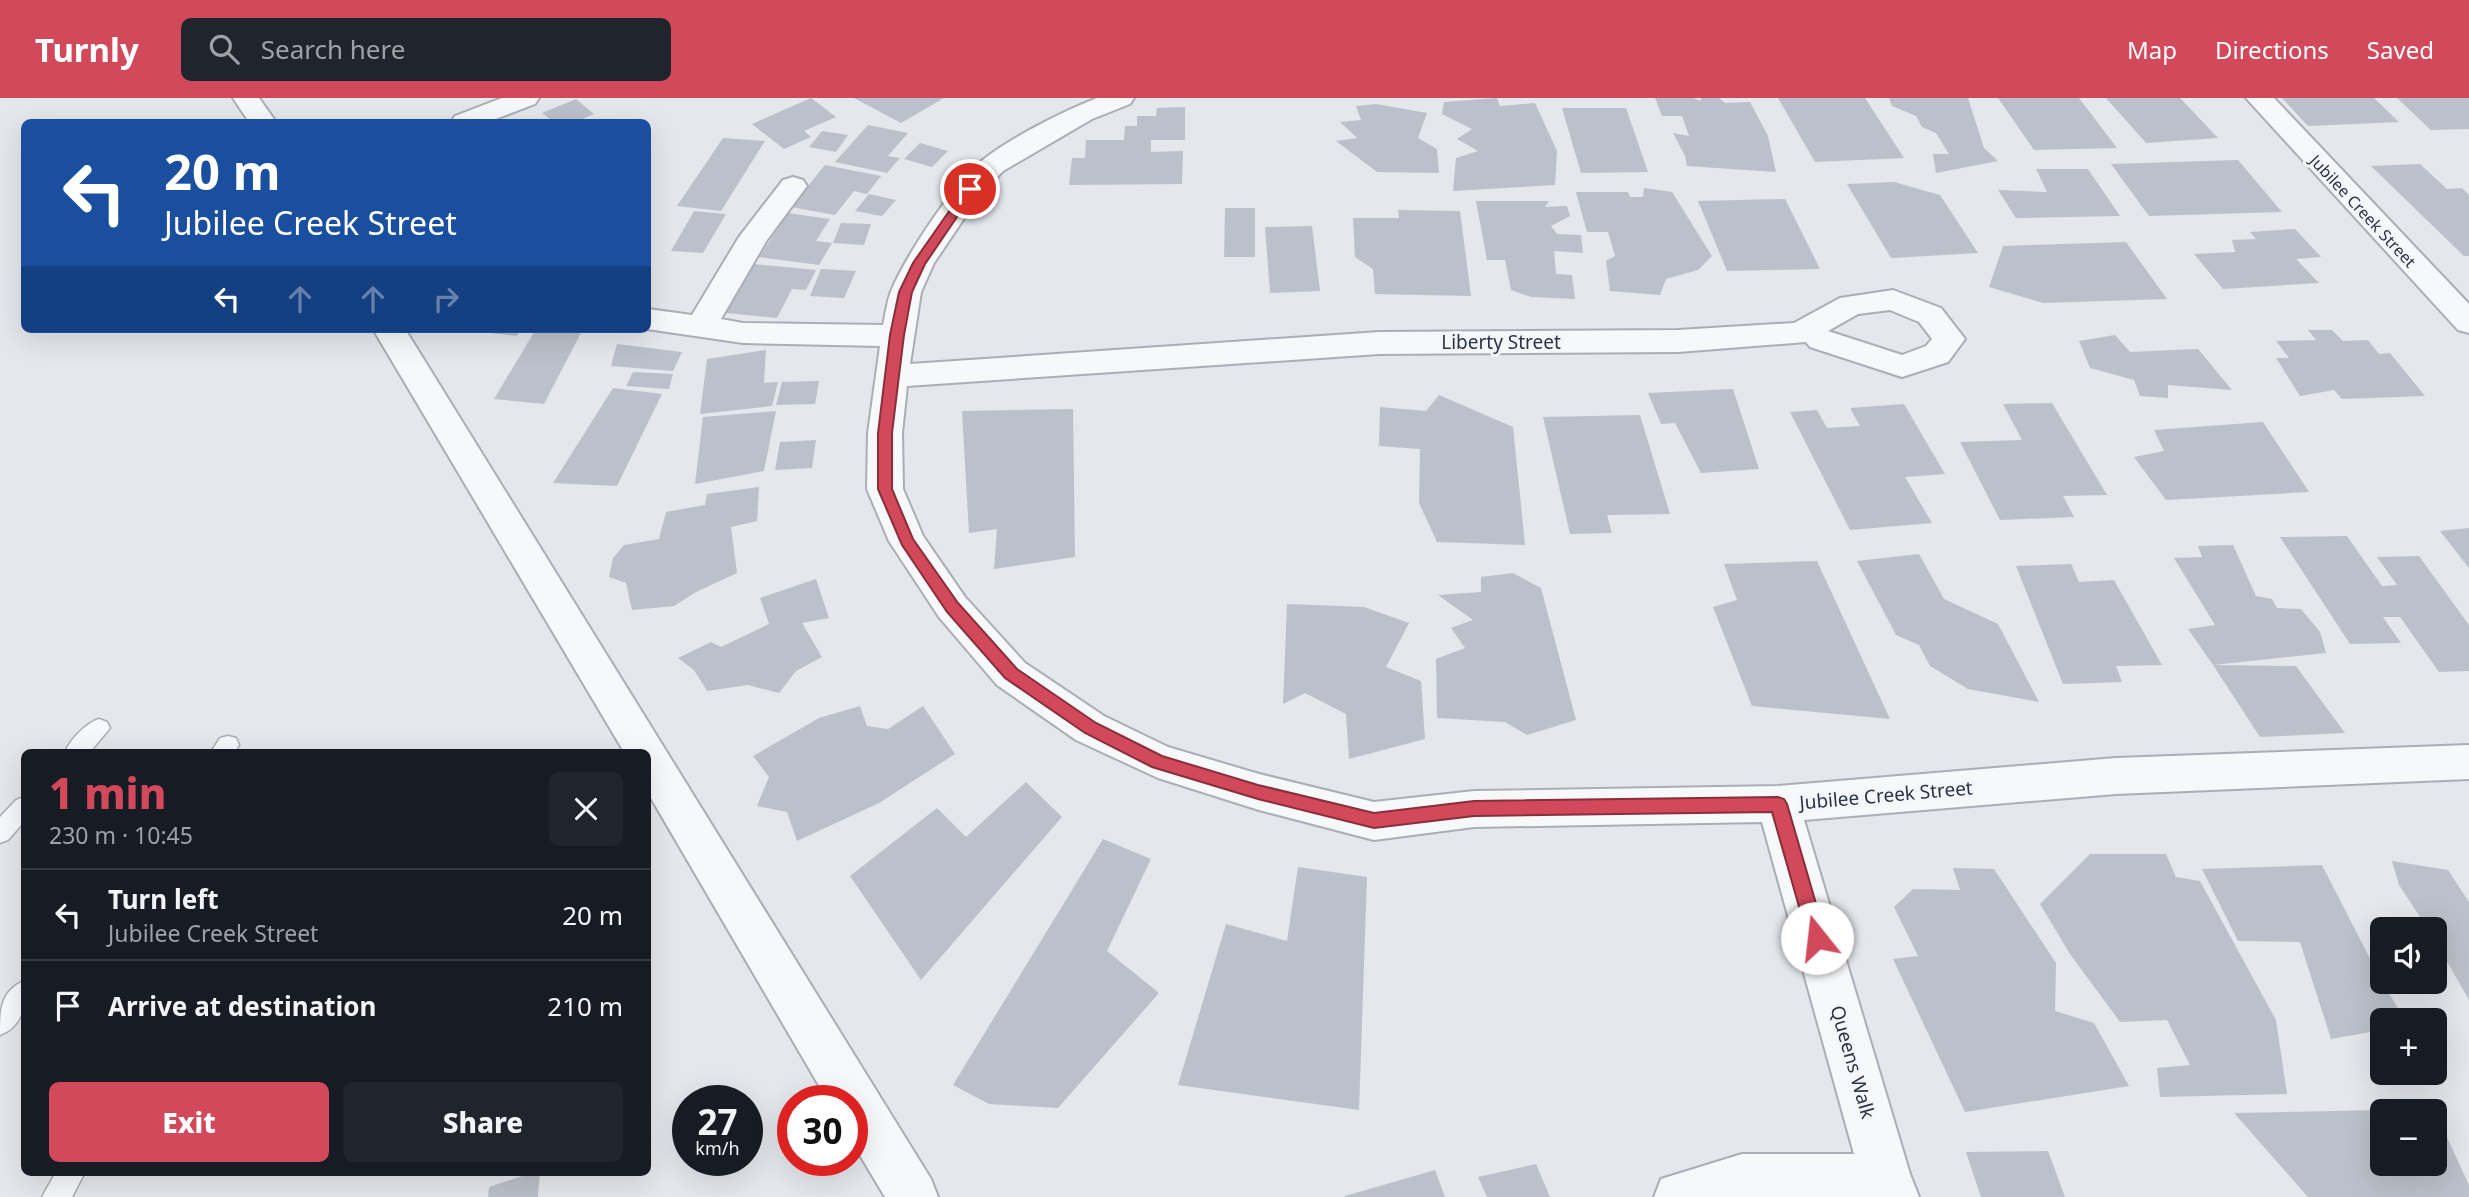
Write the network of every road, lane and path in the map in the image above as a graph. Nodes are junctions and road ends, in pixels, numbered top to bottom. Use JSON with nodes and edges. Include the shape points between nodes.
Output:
{"nodes":[{"id":1,"x":246,"y":98,"type":"edge"},
{"id":2,"x":526,"y":98,"type":"edge"},
{"id":3,"x":1121,"y":98,"type":"edge"},
{"id":4,"x":2259,"y":98,"type":"edge"},
{"id":5,"x":260,"y":119,"type":"edge"},
{"id":6,"x":473,"y":119,"type":"edge"},
{"id":7,"x":793,"y":186,"type":"dead end"},
{"id":8,"x":2458,"y":300,"type":"edge"},
{"id":9,"x":651,"y":320,"type":"edge"},
{"id":10,"x":2469,"y":323,"type":"edge"},
{"id":11,"x":700,"y":328,"type":"junction"},
{"id":12,"x":392,"y":333,"type":"edge"},
{"id":13,"x":897,"y":335,"type":"junction"},
{"id":14,"x":1821,"y":340,"type":"dead end"},
{"id":15,"x":892,"y":376,"type":"junction"},
{"id":16,"x":99,"y":727,"type":"dead end"},
{"id":17,"x":79,"y":749,"type":"edge"},
{"id":18,"x":642,"y":749,"type":"edge"},
{"id":19,"x":2469,"y":762,"type":"edge"},
{"id":20,"x":651,"y":763,"type":"edge"},
{"id":21,"x":1778,"y":804,"type":"junction"},
{"id":22,"x":21,"y":810,"type":"edge"},
{"id":23,"x":0,"y":833,"type":"edge"},
{"id":24,"x":21,"y":997,"type":"edge"},
{"id":25,"x":0,"y":1023,"type":"edge"},
{"id":26,"x":69,"y":1176,"type":"edge"},
{"id":27,"x":1891,"y":1188,"type":"edge"},
{"id":28,"x":56,"y":1197,"type":"edge"},
{"id":29,"x":913,"y":1197,"type":"edge"},
{"id":30,"x":1679,"y":1197,"type":"edge"}],
"edges":[{"from":1,"to":5,"type":"street"},
{"from":2,"to":6,"type":"street"},
{"from":3,"to":13,"type":"street","name":"Jubilee Creek Street","via":[[1082,113],[993,165],[970,189],[919,263],[906,292]]},
{"from":4,"to":8,"type":"street","name":"Jubilee Creek Street"},
{"from":7,"to":11,"type":"street","via":[[754,237]]},
{"from":8,"to":10,"type":"street","name":"Jubilee Creek Street"},
{"from":9,"to":11,"type":"street"},
{"from":11,"to":13,"type":"street"},
{"from":12,"to":18,"type":"street"},
{"from":13,"to":15,"type":"street","name":"Jubilee Creek Street"},
{"from":14,"to":15,"type":"street","name":"Liberty Street","via":[[1902,366],[1937,354],[1949,339],[1930,315],[1892,300],[1851,305],[1800,333],[1678,341],[1378,342]]},
{"from":15,"to":21,"type":"street","name":"Jubilee Creek Street","via":[[885,489],[907,541],[953,607],[1011,674],[1090,728],[1158,761],[1374,821],[1474,809]]},
{"from":16,"to":17,"type":"lane"},
{"from":19,"to":21,"type":"street","name":"Jubilee Creek Street","via":[[2116,776]]},
{"from":20,"to":29,"type":"street"},
{"from":21,"to":27,"type":"street","name":"Queens Walk"},
{"from":22,"to":23,"type":"lane"},
{"from":24,"to":25,"type":"lane"},
{"from":26,"to":28,"type":"lane"},
{"from":27,"to":30,"type":"street","via":[[1742,1179]]}]}
